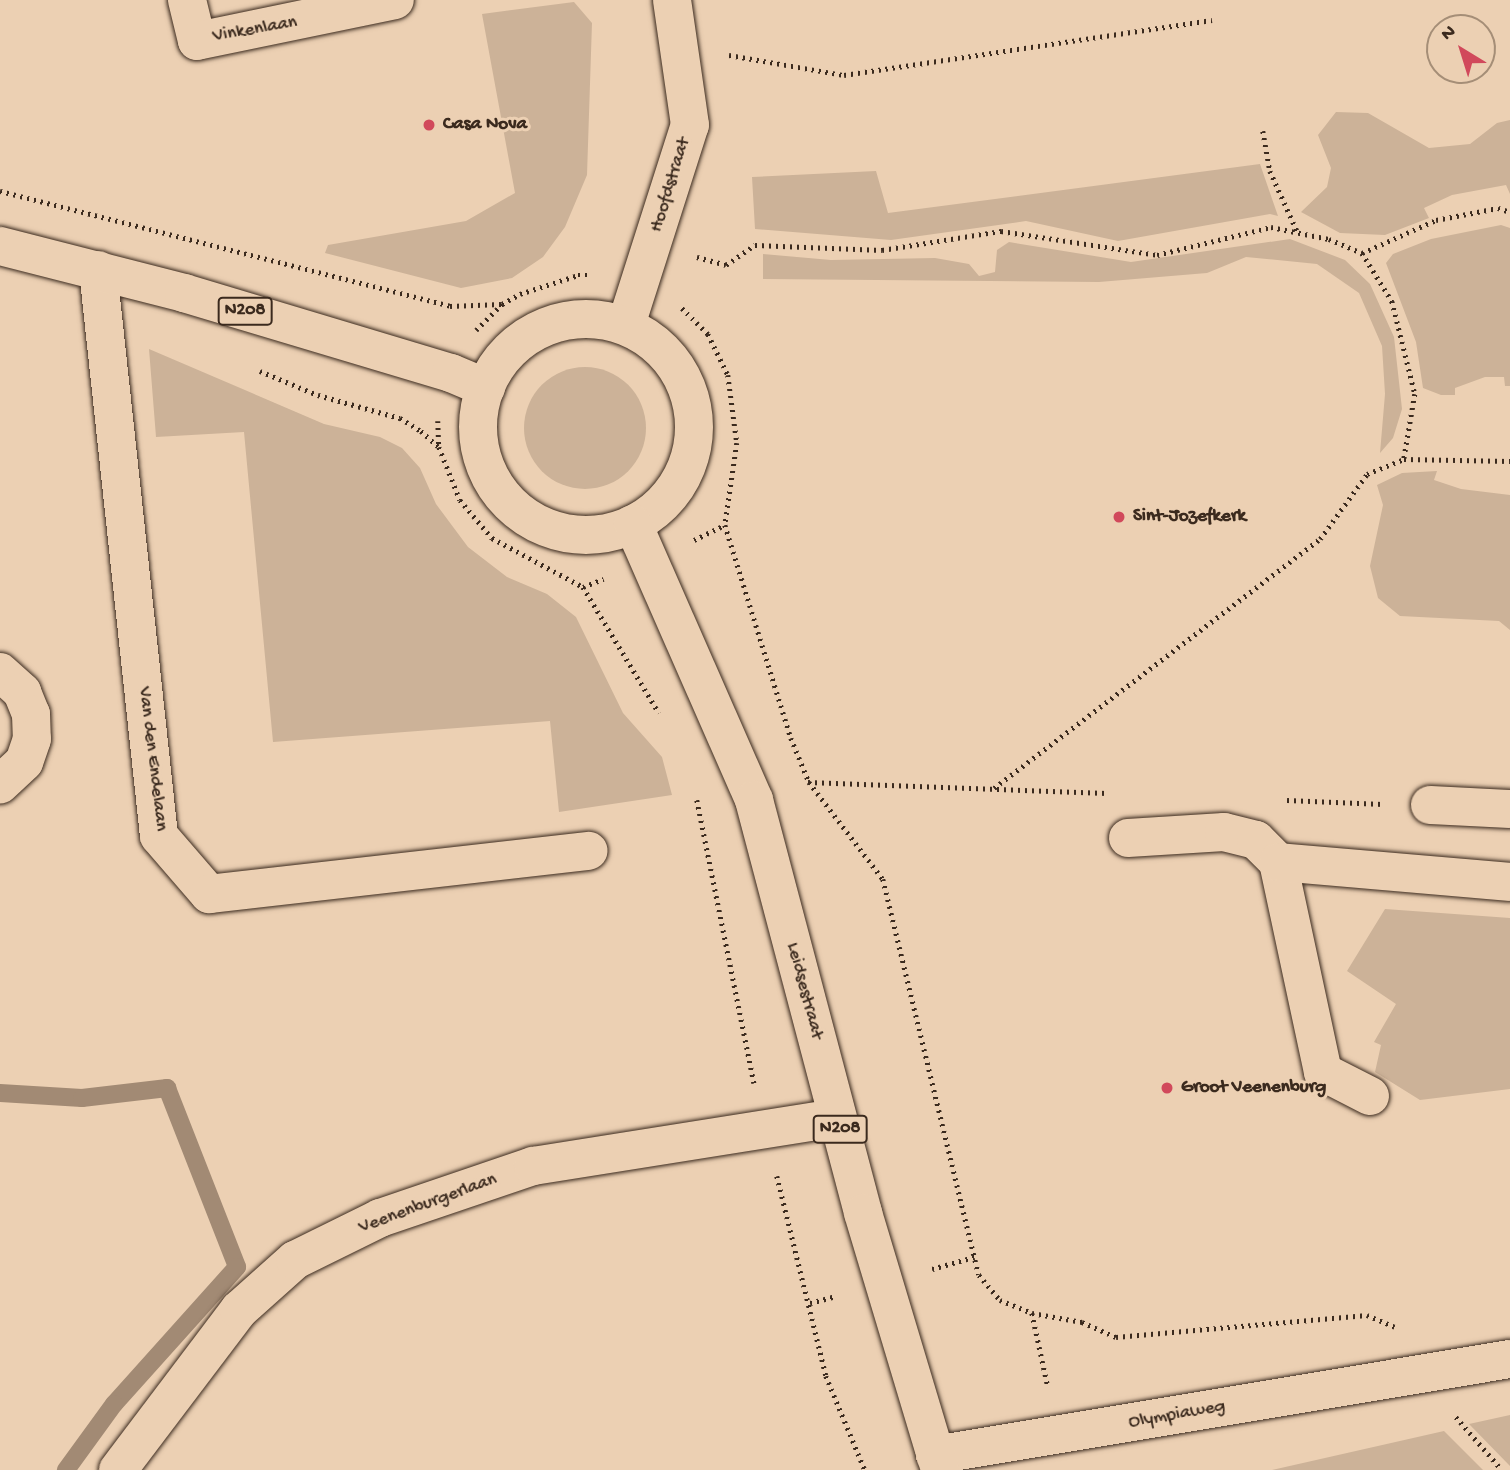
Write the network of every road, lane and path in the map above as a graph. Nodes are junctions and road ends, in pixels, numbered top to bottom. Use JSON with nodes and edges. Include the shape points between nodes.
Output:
{"nodes":[{"id":1,"x":187,"y":0,"type":"edge"},
{"id":2,"x":395,"y":0,"type":"edge"},
{"id":3,"x":672,"y":0,"type":"edge"},
{"id":4,"x":1212,"y":20,"type":"dead end"},
{"id":5,"x":682,"y":52,"type":"junction"},
{"id":6,"x":1263,"y":131,"type":"dead end"},
{"id":7,"x":0,"y":191,"type":"edge"},
{"id":8,"x":1510,"y":212,"type":"edge"},
{"id":9,"x":1298,"y":233,"type":"junction"},
{"id":10,"x":653,"y":244,"type":"junction"},
{"id":11,"x":0,"y":246,"type":"edge"},
{"id":12,"x":1362,"y":253,"type":"junction"},
{"id":13,"x":98,"y":270,"type":"junction"},
{"id":14,"x":639,"y":285,"type":"junction"},
{"id":15,"x":626,"y":325,"type":"junction"},
{"id":16,"x":250,"y":366,"type":"dead end"},
{"id":17,"x":486,"y":387,"type":"junction"},
{"id":18,"x":1404,"y":459,"type":"junction"},
{"id":19,"x":1510,"y":461,"type":"edge"},
{"id":20,"x":633,"y":524,"type":"junction"},
{"id":21,"x":0,"y":672,"type":"edge"},
{"id":22,"x":664,"y":721,"type":"dead end"},
{"id":23,"x":0,"y":784,"type":"edge"},
{"id":24,"x":694,"y":789,"type":"dead end"},
{"id":25,"x":993,"y":789,"type":"dead end"},
{"id":26,"x":1430,"y":805,"type":"dead end"},
{"id":27,"x":1510,"y":809,"type":"edge"},
{"id":28,"x":1128,"y":838,"type":"dead end"},
{"id":29,"x":589,"y":851,"type":"dead end"},
{"id":30,"x":1278,"y":862,"type":"junction"},
{"id":31,"x":1510,"y":882,"type":"edge"},
{"id":32,"x":1370,"y":1096,"type":"dead end"},
{"id":33,"x":837,"y":1118,"type":"junction"},
{"id":34,"x":766,"y":1132,"type":"junction"},
{"id":35,"x":1032,"y":1313,"type":"junction"},
{"id":36,"x":1510,"y":1359,"type":"edge"},
{"id":37,"x":1418,"y":1373,"type":"junction"},
{"id":38,"x":1058,"y":1433,"type":"junction"},
{"id":39,"x":937,"y":1462,"type":"edge"},
{"id":40,"x":118,"y":1470,"type":"edge"},
{"id":41,"x":865,"y":1470,"type":"edge"},
{"id":42,"x":1502,"y":1470,"type":"edge"}],
"edges":[{"from":1,"to":2,"type":"street","name":"Vinkenlaan","via":[[197,41]]},
{"from":3,"to":5,"type":"street","name":"Hoofdstraat"},
{"from":4,"to":5,"type":"path","via":[[844,75],[739,55]]},
{"from":5,"to":10,"type":"street","name":"Hoofdstraat","via":[[690,125]]},
{"from":6,"to":9,"type":"path","via":[[1270,172]]},
{"from":7,"to":14,"type":"path","via":[[450,306],[502,304],[578,275],[614,277]]},
{"from":8,"to":12,"type":"path","via":[[1498,208],[1436,220]]},
{"from":9,"to":10,"type":"path","via":[[1271,227],[1157,255],[1001,231],[882,250],[755,246],[726,265]]},
{"from":9,"to":12,"type":"path","via":[[1329,239]]},
{"from":10,"to":14,"type":"street","name":"Hoofdstraat"},
{"from":11,"to":13,"type":"street","number":"N208"},
{"from":12,"to":18,"type":"path","via":[[1392,301],[1406,348],[1415,394]]},
{"from":13,"to":17,"type":"street","number":"N208"},
{"from":13,"to":29,"type":"street","name":"Van den Endelaan","via":[[159,836],[209,894]]},
{"from":14,"to":15,"type":"street","name":"Hoofdstraat"},
{"from":14,"to":35,"type":"path","via":[[669,298],[694,318],[708,334],[728,375],[737,443],[725,525],[809,782],[865,852],[892,903],[979,1275],[1000,1300]]},
{"from":15,"to":17,"type":"street","via":[[578,318],[532,332],[497,366]]},
{"from":15,"to":20,"type":"street","via":[[657,343],[680,370],[693,405],[694,441],[684,475],[662,504]]},
{"from":16,"to":22,"type":"path","via":[[318,395],[400,418],[421,431],[439,447],[460,500],[492,538],[583,587]]},
{"from":17,"to":20,"type":"street","via":[[479,415],[480,444],[488,471],[509,502],[548,528],[577,535],[605,534]]},
{"from":18,"to":19,"type":"path"},
{"from":18,"to":25,"type":"path","via":[[1367,474],[1321,539]]},
{"from":20,"to":33,"type":"street","name":"Leidsestraat","number":"N208","via":[[754,800]]},
{"from":21,"to":23,"type":"street","via":[[22,692],[32,714],[32,739],[24,762]]},
{"from":24,"to":34,"type":"path"},
{"from":26,"to":27,"type":"street"},
{"from":28,"to":30,"type":"street","via":[[1224,832],[1256,839]]},
{"from":30,"to":31,"type":"street"},
{"from":30,"to":32,"type":"street","via":[[1323,1072]]},
{"from":33,"to":34,"type":"street","name":"Veenenburgerlaan"},
{"from":33,"to":39,"type":"street","name":"Leidsestraat","number":"N208"},
{"from":34,"to":40,"type":"street","name":"Veenenburgerlaan","via":[[533,1166],[380,1218],[295,1260],[239,1310]]},
{"from":34,"to":41,"type":"path","via":[[826,1376]]},
{"from":35,"to":37,"type":"path","via":[[1082,1322],[1116,1337],[1367,1315],[1398,1329]]},
{"from":35,"to":38,"type":"path"},
{"from":36,"to":37,"type":"street","name":"Olympiaweg"},
{"from":37,"to":38,"type":"street","name":"Olympiaweg"},
{"from":37,"to":42,"type":"path"},
{"from":38,"to":39,"type":"street","name":"Olympiaweg"}]}
